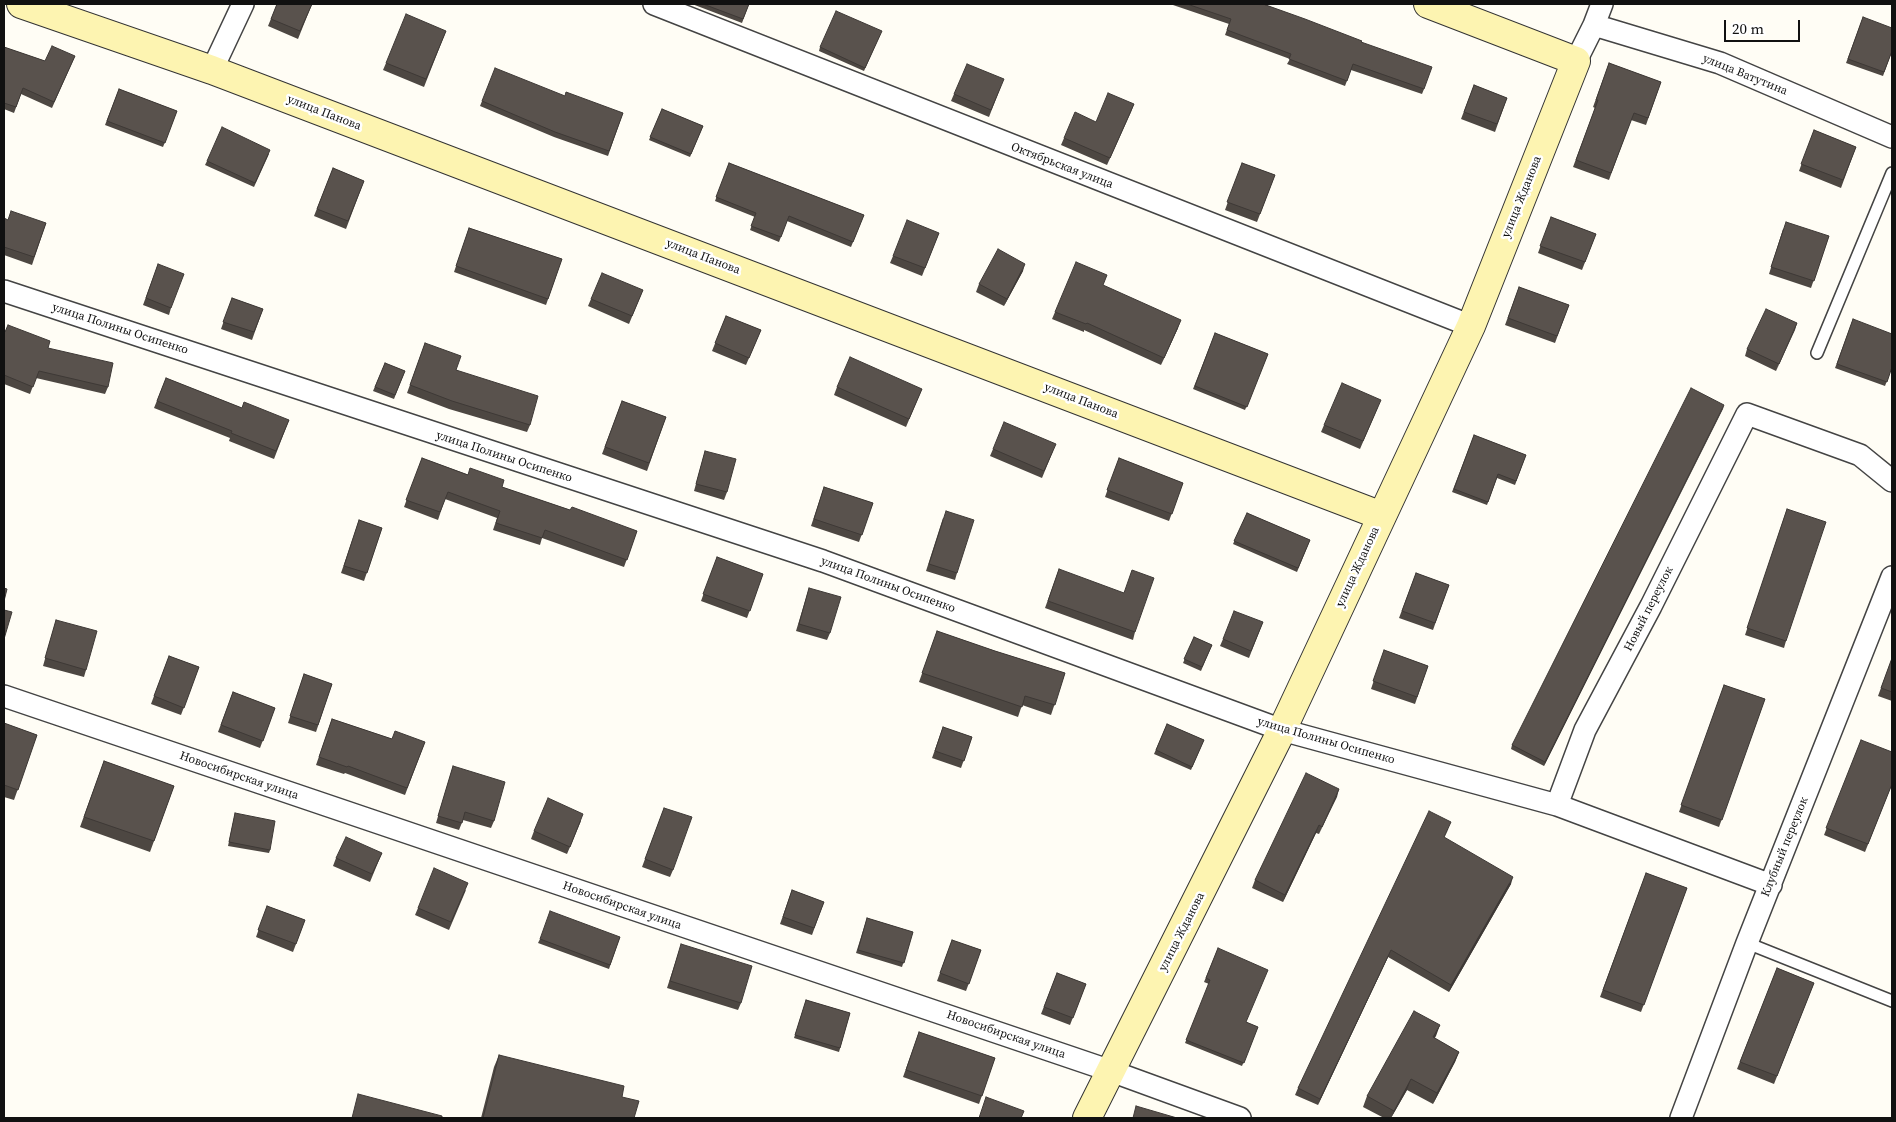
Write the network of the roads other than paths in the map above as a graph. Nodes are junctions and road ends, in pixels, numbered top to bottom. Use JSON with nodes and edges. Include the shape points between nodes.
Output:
{"nodes":[{"id":1,"x":21,"y":4,"type":"edge"},
{"id":2,"x":243,"y":4,"type":"edge"},
{"id":3,"x":654,"y":4,"type":"edge"},
{"id":4,"x":1428,"y":4,"type":"edge"},
{"id":5,"x":1602,"y":4,"type":"edge"},
{"id":6,"x":1594,"y":25,"type":"junction"},
{"id":7,"x":1576,"y":61,"type":"junction"},
{"id":8,"x":212,"y":70,"type":"junction"},
{"id":9,"x":1892,"y":137,"type":"edge"},
{"id":10,"x":1892,"y":173,"type":"edge"},
{"id":11,"x":4,"y":291,"type":"edge"},
{"id":12,"x":1471,"y":326,"type":"junction"},
{"id":13,"x":1817,"y":353,"type":"dead end"},
{"id":14,"x":1892,"y":481,"type":"edge"},
{"id":15,"x":1382,"y":516,"type":"junction"},
{"id":16,"x":1892,"y":577,"type":"edge"},
{"id":17,"x":4,"y":696,"type":"edge"},
{"id":18,"x":1282,"y":730,"type":"junction"},
{"id":19,"x":1557,"y":805,"type":"junction"},
{"id":20,"x":1771,"y":885,"type":"junction"},
{"id":21,"x":1747,"y":943,"type":"junction"},
{"id":22,"x":1892,"y":1001,"type":"edge"},
{"id":23,"x":1111,"y":1071,"type":"junction"},
{"id":24,"x":1087,"y":1118,"type":"edge"},
{"id":25,"x":1240,"y":1118,"type":"edge"},
{"id":26,"x":1681,"y":1118,"type":"edge"}],
"edges":[{"from":1,"to":8,"type":"main road","name":"улица Панова"},
{"from":2,"to":8,"type":"street"},
{"from":3,"to":12,"type":"street","name":"Октябрьская улица"},
{"from":4,"to":7,"type":"main road"},
{"from":5,"to":6,"type":"street","name":"улица Жданова"},
{"from":6,"to":7,"type":"street","name":"улица Жданова"},
{"from":6,"to":9,"type":"street","name":"улица Ватутина","via":[[1720,62]]},
{"from":7,"to":12,"type":"main road","name":"улица Жданова"},
{"from":8,"to":15,"type":"main road","name":"улица Панова"},
{"from":10,"to":13,"type":"lane"},
{"from":11,"to":18,"type":"street","name":"улица Полины Осипенко","via":[[824,561]]},
{"from":12,"to":15,"type":"main road","name":"улица Жданова"},
{"from":14,"to":19,"type":"street","name":"Новый переулок","via":[[1860,455],[1746,414],[1651,606],[1585,730]]},
{"from":15,"to":18,"type":"main road","name":"улица Жданова"},
{"from":16,"to":20,"type":"street","name":"Клубный переулок"},
{"from":17,"to":23,"type":"street","name":"Новосибирская улица"},
{"from":18,"to":19,"type":"street","name":"улица Полины Осипенко"},
{"from":18,"to":23,"type":"main road","name":"улица Жданова"},
{"from":19,"to":20,"type":"street","name":"улица Полины Осипенко"},
{"from":20,"to":21,"type":"street","name":"Клубный переулок"},
{"from":21,"to":22,"type":"lane"},
{"from":21,"to":26,"type":"street","name":"Клубный переулок"},
{"from":23,"to":24,"type":"main road","name":"улица Жданова"},
{"from":23,"to":25,"type":"street","name":"Новосибирская улица"}]}
